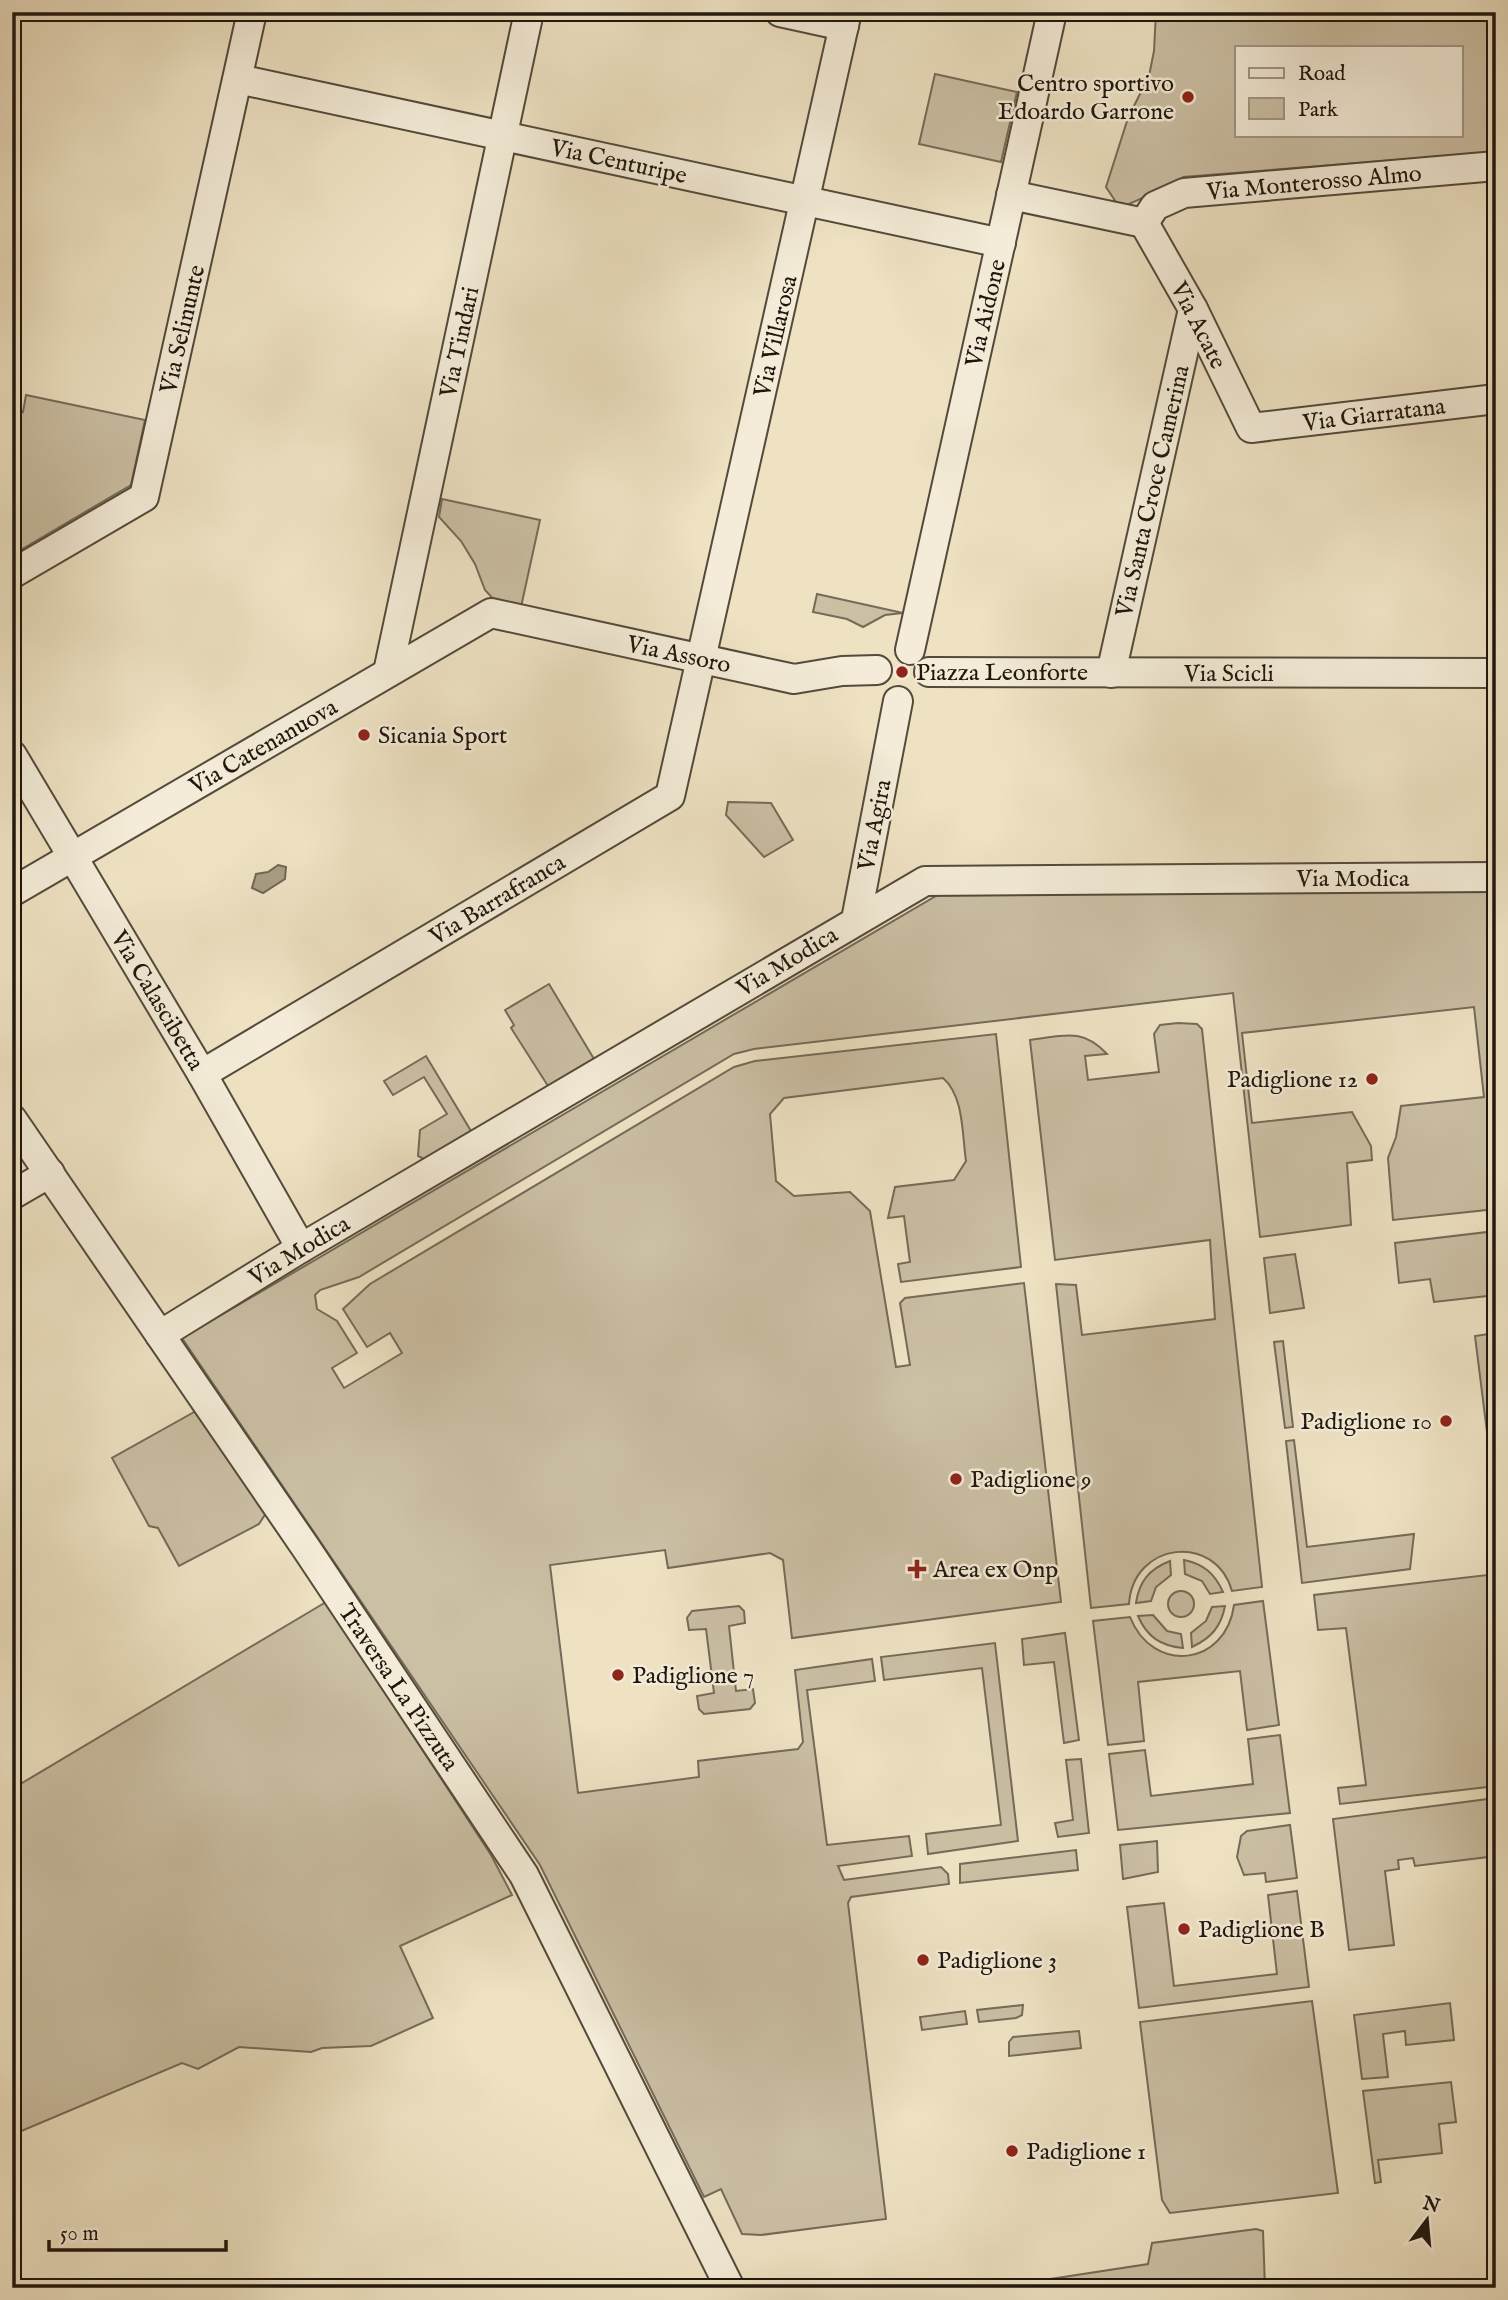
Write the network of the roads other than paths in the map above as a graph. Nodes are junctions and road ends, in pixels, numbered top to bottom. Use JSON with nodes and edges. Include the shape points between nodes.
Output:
{"nodes":[{"id":1,"x":252,"y":12,"type":"edge"},
{"id":2,"x":529,"y":12,"type":"edge"},
{"id":3,"x":780,"y":12,"type":"edge"},
{"id":4,"x":1052,"y":12,"type":"edge"},
{"id":5,"x":845,"y":19,"type":"edge"},
{"id":6,"x":238,"y":79,"type":"junction"},
{"id":7,"x":503,"y":136,"type":"junction"},
{"id":8,"x":1496,"y":166,"type":"edge"},
{"id":9,"x":1012,"y":195,"type":"junction"},
{"id":10,"x":805,"y":201,"type":"junction"},
{"id":11,"x":1143,"y":223,"type":"junction"},
{"id":12,"x":1001,"y":243,"type":"junction"},
{"id":13,"x":1193,"y":309,"type":"junction"},
{"id":14,"x":1496,"y":399,"type":"edge"},
{"id":15,"x":1251,"y":428,"type":"joint"},
{"id":16,"x":12,"y":574,"type":"edge"},
{"id":17,"x":517,"y":618,"type":"joint"},
{"id":18,"x":910,"y":650,"type":"junction"},
{"id":19,"x":702,"y":659,"type":"junction"},
{"id":20,"x":877,"y":670,"type":"junction"},
{"id":21,"x":929,"y":671,"type":"junction"},
{"id":22,"x":388,"y":673,"type":"junction"},
{"id":23,"x":1111,"y":673,"type":"junction"},
{"id":24,"x":1496,"y":673,"type":"edge"},
{"id":25,"x":898,"y":701,"type":"junction"},
{"id":26,"x":12,"y":755,"type":"edge"},
{"id":27,"x":73,"y":856,"type":"junction"},
{"id":28,"x":868,"y":860,"type":"junction"},
{"id":29,"x":1496,"y":877,"type":"edge"},
{"id":30,"x":925,"y":881,"type":"junction"},
{"id":31,"x":12,"y":892,"type":"edge"},
{"id":32,"x":856,"y":920,"type":"junction"},
{"id":33,"x":202,"y":1074,"type":"junction"},
{"id":34,"x":12,"y":1119,"type":"edge"},
{"id":35,"x":50,"y":1173,"type":"junction"},
{"id":36,"x":12,"y":1195,"type":"edge"},
{"id":37,"x":301,"y":1248,"type":"junction"},
{"id":38,"x":160,"y":1335,"type":"junction"},
{"id":39,"x":730,"y":2288,"type":"edge"}],
"edges":[{"from":1,"to":6,"type":"street","name":"Via Selinunte"},
{"from":2,"to":7,"type":"street","name":"Via Tindari"},
{"from":3,"to":5,"type":"street"},
{"from":4,"to":9,"type":"street","name":"Via Aidone"},
{"from":5,"to":10,"type":"street","name":"Via Villarosa"},
{"from":6,"to":7,"type":"street","name":"Via Centuripe"},
{"from":6,"to":16,"type":"street","name":"Via Selinunte","via":[[144,496]]},
{"from":7,"to":10,"type":"street","name":"Via Centuripe"},
{"from":7,"to":22,"type":"street","name":"Via Tindari"},
{"from":8,"to":11,"type":"street","name":"Via Monterosso Almo","via":[[1184,193],[1155,206]]},
{"from":9,"to":11,"type":"street"},
{"from":9,"to":12,"type":"street","name":"Via Aidone"},
{"from":10,"to":12,"type":"street","name":"Via Centuripe"},
{"from":10,"to":19,"type":"street","name":"Via Villarosa"},
{"from":11,"to":13,"type":"street","name":"Via Acate"},
{"from":12,"to":18,"type":"street","name":"Via Aidone"},
{"from":13,"to":15,"type":"street","name":"Via Acate"},
{"from":13,"to":23,"type":"street","name":"Via Santa Croce Camerina"},
{"from":14,"to":15,"type":"street","name":"Via Giarratana"},
{"from":17,"to":19,"type":"street","name":"Via Assoro"},
{"from":17,"to":22,"type":"street","name":"Via Catenanuova","via":[[491,613]]},
{"from":18,"to":20,"type":"street","via":[[892,651]]},
{"from":18,"to":21,"type":"street","via":[[923,658]]},
{"from":19,"to":20,"type":"street","name":"Via Assoro","via":[[794,679]]},
{"from":19,"to":33,"type":"street","name":"Via Barrafranca","via":[[670,796]]},
{"from":20,"to":25,"type":"street","via":[[879,687]]},
{"from":21,"to":23,"type":"street","name":"Via Scicli"},
{"from":21,"to":25,"type":"street","via":[[921,695]]},
{"from":22,"to":27,"type":"street","name":"Via Catenanuova"},
{"from":23,"to":24,"type":"street","name":"Via Scicli"},
{"from":25,"to":28,"type":"street","name":"Via Agira"},
{"from":26,"to":27,"type":"street","name":"Via Calascibetta"},
{"from":27,"to":31,"type":"street","name":"Via Catenanuova"},
{"from":27,"to":33,"type":"street","name":"Via Calascibetta"},
{"from":28,"to":30,"type":"street","via":[[896,877]]},
{"from":28,"to":32,"type":"street","name":"Via Agira"},
{"from":29,"to":30,"type":"street","name":"Via Modica"},
{"from":30,"to":32,"type":"street","name":"Via Modica"},
{"from":32,"to":37,"type":"street","name":"Via Modica"},
{"from":33,"to":37,"type":"street","name":"Via Calascibetta"},
{"from":34,"to":35,"type":"street","name":"Traversa La Pizzuta"},
{"from":35,"to":36,"type":"street"},
{"from":35,"to":38,"type":"street","name":"Traversa La Pizzuta"},
{"from":37,"to":38,"type":"street","name":"Via Modica"},
{"from":38,"to":39,"type":"street","name":"Traversa La Pizzuta","via":[[524,1875]]}]}
